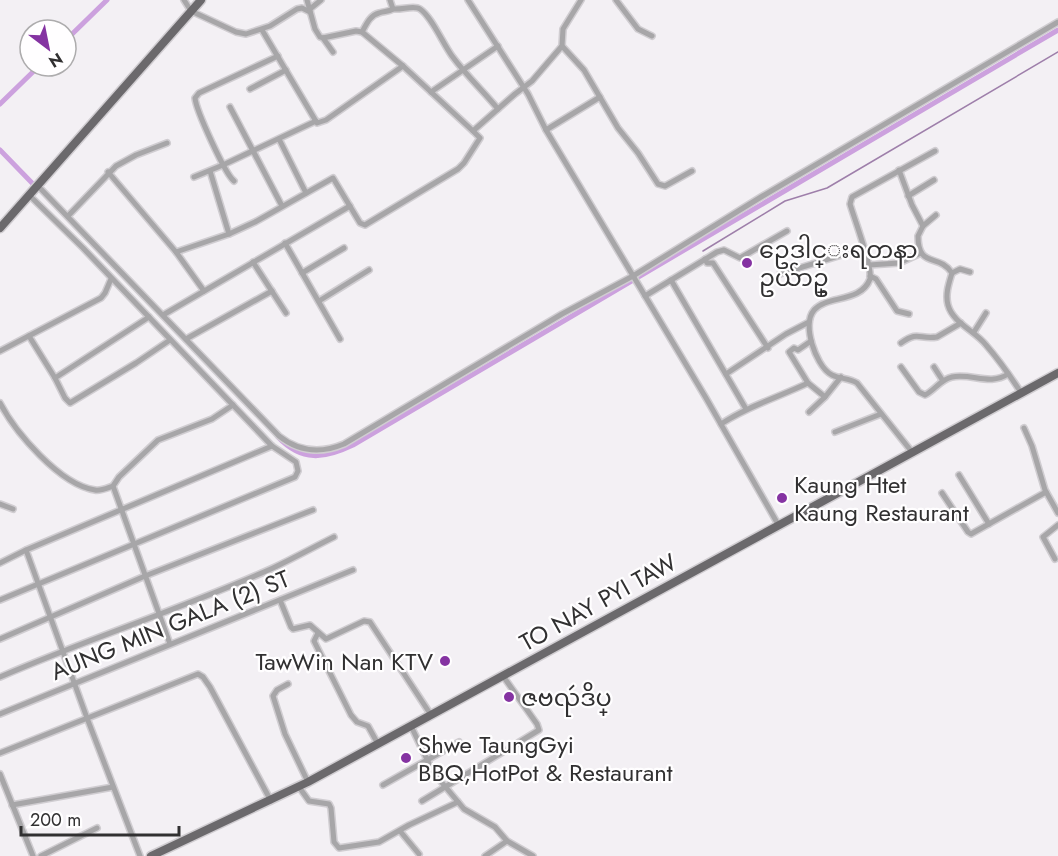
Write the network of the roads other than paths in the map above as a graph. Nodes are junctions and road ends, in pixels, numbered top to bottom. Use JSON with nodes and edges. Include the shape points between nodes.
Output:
{"nodes":[{"id":1,"x":184,"y":0,"type":"edge"},
{"id":2,"x":201,"y":0,"type":"edge"},
{"id":3,"x":308,"y":0,"type":"edge"},
{"id":4,"x":321,"y":0,"type":"edge"},
{"id":5,"x":390,"y":0,"type":"edge"},
{"id":6,"x":468,"y":0,"type":"edge"},
{"id":7,"x":580,"y":0,"type":"edge"},
{"id":8,"x":616,"y":0,"type":"edge"},
{"id":9,"x":393,"y":9,"type":"junction"},
{"id":10,"x":191,"y":11,"type":"junction"},
{"id":11,"x":310,"y":11,"type":"junction"},
{"id":12,"x":1058,"y":22,"type":"edge"},
{"id":13,"x":262,"y":30,"type":"junction"},
{"id":14,"x":362,"y":32,"type":"junction"},
{"id":15,"x":652,"y":36,"type":"dead end"},
{"id":16,"x":323,"y":38,"type":"junction"},
{"id":17,"x":498,"y":46,"type":"junction"},
{"id":18,"x":562,"y":46,"type":"junction"},
{"id":19,"x":333,"y":52,"type":"dead end"},
{"id":20,"x":278,"y":56,"type":"junction"},
{"id":21,"x":403,"y":66,"type":"junction"},
{"id":22,"x":462,"y":69,"type":"junction"},
{"id":23,"x":286,"y":70,"type":"junction"},
{"id":24,"x":250,"y":89,"type":"dead end"},
{"id":25,"x":523,"y":89,"type":"junction"},
{"id":26,"x":431,"y":92,"type":"junction"},
{"id":27,"x":600,"y":97,"type":"junction"},
{"id":28,"x":230,"y":107,"type":"dead end"},
{"id":29,"x":498,"y":109,"type":"junction"},
{"id":30,"x":316,"y":121,"type":"junction"},
{"id":31,"x":546,"y":130,"type":"junction"},
{"id":32,"x":473,"y":131,"type":"junction"},
{"id":33,"x":279,"y":139,"type":"junction"},
{"id":34,"x":167,"y":143,"type":"dead end"},
{"id":35,"x":253,"y":151,"type":"junction"},
{"id":36,"x":935,"y":151,"type":"dead end"},
{"id":37,"x":223,"y":165,"type":"junction"},
{"id":38,"x":899,"y":170,"type":"junction"},
{"id":39,"x":210,"y":171,"type":"junction"},
{"id":40,"x":692,"y":171,"type":"dead end"},
{"id":41,"x":108,"y":172,"type":"junction"},
{"id":42,"x":194,"y":177,"type":"dead end"},
{"id":43,"x":934,"y":180,"type":"dead end"},
{"id":44,"x":234,"y":182,"type":"dead end"},
{"id":45,"x":37,"y":185,"type":"junction"},
{"id":46,"x":306,"y":192,"type":"junction"},
{"id":47,"x":29,"y":195,"type":"junction"},
{"id":48,"x":908,"y":196,"type":"junction"},
{"id":49,"x":282,"y":206,"type":"junction"},
{"id":50,"x":350,"y":206,"type":"junction"},
{"id":51,"x":936,"y":215,"type":"dead end"},
{"id":52,"x":68,"y":216,"type":"junction"},
{"id":53,"x":923,"y":226,"type":"junction"},
{"id":54,"x":0,"y":228,"type":"edge"},
{"id":55,"x":788,"y":231,"type":"dead end"},
{"id":56,"x":229,"y":234,"type":"junction"},
{"id":57,"x":285,"y":243,"type":"junction"},
{"id":58,"x":344,"y":248,"type":"dead end"},
{"id":59,"x":864,"y":248,"type":"junction"},
{"id":60,"x":176,"y":252,"type":"junction"},
{"id":61,"x":921,"y":254,"type":"junction"},
{"id":62,"x":705,"y":259,"type":"junction"},
{"id":63,"x":253,"y":262,"type":"junction"},
{"id":64,"x":869,"y":265,"type":"junction"},
{"id":65,"x":369,"y":270,"type":"dead end"},
{"id":66,"x":970,"y":272,"type":"dead end"},
{"id":67,"x":302,"y":273,"type":"junction"},
{"id":68,"x":952,"y":273,"type":"junction"},
{"id":69,"x":780,"y":274,"type":"dead end"},
{"id":70,"x":870,"y":276,"type":"junction"},
{"id":71,"x":634,"y":278,"type":"junction"},
{"id":72,"x":111,"y":279,"type":"junction"},
{"id":73,"x":671,"y":280,"type":"junction"},
{"id":74,"x":204,"y":291,"type":"junction"},
{"id":75,"x":272,"y":291,"type":"junction"},
{"id":76,"x":645,"y":296,"type":"junction"},
{"id":77,"x":319,"y":301,"type":"junction"},
{"id":78,"x":286,"y":313,"type":"dead end"},
{"id":79,"x":986,"y":313,"type":"dead end"},
{"id":80,"x":909,"y":314,"type":"dead end"},
{"id":81,"x":163,"y":315,"type":"junction"},
{"id":82,"x":149,"y":317,"type":"junction"},
{"id":83,"x":809,"y":322,"type":"junction"},
{"id":84,"x":961,"y":323,"type":"junction"},
{"id":85,"x":974,"y":332,"type":"junction"},
{"id":86,"x":30,"y":336,"type":"junction"},
{"id":87,"x":186,"y":339,"type":"junction"},
{"id":88,"x":340,"y":339,"type":"dead end"},
{"id":89,"x":170,"y":340,"type":"junction"},
{"id":90,"x":811,"y":341,"type":"junction"},
{"id":91,"x":901,"y":343,"type":"dead end"},
{"id":92,"x":768,"y":348,"type":"junction"},
{"id":93,"x":0,"y":351,"type":"edge"},
{"id":94,"x":901,"y":367,"type":"dead end"},
{"id":95,"x":934,"y":367,"type":"dead end"},
{"id":96,"x":1058,"y":373,"type":"edge"},
{"id":97,"x":726,"y":374,"type":"junction"},
{"id":98,"x":1008,"y":374,"type":"junction"},
{"id":99,"x":841,"y":377,"type":"junction"},
{"id":100,"x":55,"y":378,"type":"junction"},
{"id":101,"x":943,"y":381,"type":"junction"},
{"id":102,"x":808,"y":383,"type":"junction"},
{"id":103,"x":1022,"y":394,"type":"junction"},
{"id":104,"x":825,"y":397,"type":"junction"},
{"id":105,"x":0,"y":403,"type":"edge"},
{"id":106,"x":233,"y":405,"type":"junction"},
{"id":107,"x":746,"y":409,"type":"junction"},
{"id":108,"x":2,"y":412,"type":"edge"},
{"id":109,"x":809,"y":412,"type":"dead end"},
{"id":110,"x":881,"y":414,"type":"junction"},
{"id":111,"x":721,"y":424,"type":"junction"},
{"id":112,"x":1024,"y":428,"type":"dead end"},
{"id":113,"x":835,"y":432,"type":"dead end"},
{"id":114,"x":272,"y":446,"type":"junction"},
{"id":115,"x":912,"y":452,"type":"junction"},
{"id":116,"x":959,"y":475,"type":"dead end"},
{"id":117,"x":113,"y":486,"type":"junction"},
{"id":118,"x":1046,"y":492,"type":"junction"},
{"id":119,"x":942,"y":493,"type":"dead end"},
{"id":120,"x":0,"y":504,"type":"edge"},
{"id":121,"x":13,"y":509,"type":"dead end"},
{"id":122,"x":121,"y":510,"type":"junction"},
{"id":123,"x":314,"y":510,"type":"dead end"},
{"id":124,"x":1058,"y":513,"type":"edge"},
{"id":125,"x":989,"y":524,"type":"junction"},
{"id":126,"x":1058,"y":525,"type":"edge"},
{"id":127,"x":779,"y":526,"type":"junction"},
{"id":128,"x":334,"y":537,"type":"dead end"},
{"id":129,"x":134,"y":543,"type":"junction"},
{"id":130,"x":26,"y":550,"type":"junction"},
{"id":131,"x":1055,"y":559,"type":"dead end"},
{"id":132,"x":0,"y":564,"type":"edge"},
{"id":133,"x":353,"y":570,"type":"dead end"},
{"id":134,"x":145,"y":576,"type":"junction"},
{"id":135,"x":38,"y":583,"type":"junction"},
{"id":136,"x":0,"y":600,"type":"edge"},
{"id":137,"x":280,"y":600,"type":"junction"},
{"id":138,"x":160,"y":614,"type":"junction"},
{"id":139,"x":51,"y":618,"type":"junction"},
{"id":140,"x":318,"y":633,"type":"junction"},
{"id":141,"x":0,"y":639,"type":"edge"},
{"id":142,"x":170,"y":644,"type":"junction"},
{"id":143,"x":62,"y":650,"type":"junction"},
{"id":144,"x":0,"y":676,"type":"edge"},
{"id":145,"x":503,"y":676,"type":"junction"},
{"id":146,"x":74,"y":683,"type":"junction"},
{"id":147,"x":288,"y":684,"type":"dead end"},
{"id":148,"x":0,"y":714,"type":"edge"},
{"id":149,"x":431,"y":715,"type":"junction"},
{"id":150,"x":87,"y":718,"type":"junction"},
{"id":151,"x":411,"y":726,"type":"junction"},
{"id":152,"x":459,"y":742,"type":"dead end"},
{"id":153,"x":378,"y":744,"type":"junction"},
{"id":154,"x":0,"y":753,"type":"edge"},
{"id":155,"x":427,"y":761,"type":"junction"},
{"id":156,"x":0,"y":774,"type":"edge"},
{"id":157,"x":308,"y":782,"type":"junction"},
{"id":158,"x":383,"y":785,"type":"dead end"},
{"id":159,"x":112,"y":787,"type":"junction"},
{"id":160,"x":299,"y":787,"type":"junction"},
{"id":161,"x":445,"y":787,"type":"junction"},
{"id":162,"x":271,"y":801,"type":"junction"},
{"id":163,"x":423,"y":801,"type":"dead end"},
{"id":164,"x":458,"y":802,"type":"junction"},
{"id":165,"x":12,"y":805,"type":"junction"},
{"id":166,"x":97,"y":828,"type":"dead end"},
{"id":167,"x":400,"y":831,"type":"junction"},
{"id":168,"x":507,"y":841,"type":"junction"},
{"id":169,"x":419,"y":854,"type":"dead end"},
{"id":170,"x":33,"y":856,"type":"edge"},
{"id":171,"x":41,"y":856,"type":"edge"},
{"id":172,"x":140,"y":856,"type":"edge"},
{"id":173,"x":152,"y":856,"type":"edge"},
{"id":174,"x":484,"y":856,"type":"edge"},
{"id":175,"x":533,"y":856,"type":"edge"}],
"edges":[{"from":1,"to":10,"type":"street"},
{"from":2,"to":10,"type":"main road"},
{"from":3,"to":11,"type":"street"},
{"from":4,"to":11,"type":"street"},
{"from":5,"to":9,"type":"street"},
{"from":6,"to":17,"type":"street"},
{"from":7,"to":18,"type":"street","via":[[564,29]]},
{"from":8,"to":15,"type":"street","via":[[638,29]]},
{"from":9,"to":14,"type":"street","via":[[374,15]]},
{"from":9,"to":22,"type":"street","via":[[412,7],[423,11]]},
{"from":10,"to":13,"type":"street","via":[[240,33]]},
{"from":10,"to":45,"type":"main road"},
{"from":11,"to":13,"type":"street","via":[[297,9]]},
{"from":11,"to":16,"type":"street","via":[[316,32]]},
{"from":12,"to":71,"type":"street","via":[[761,197]]},
{"from":13,"to":20,"type":"street"},
{"from":14,"to":16,"type":"street"},
{"from":14,"to":21,"type":"street"},
{"from":16,"to":19,"type":"street"},
{"from":17,"to":22,"type":"street"},
{"from":17,"to":25,"type":"street"},
{"from":18,"to":25,"type":"street"},
{"from":18,"to":27,"type":"street","via":[[580,64]]},
{"from":20,"to":23,"type":"street"},
{"from":20,"to":37,"type":"street","via":[[195,98]]},
{"from":21,"to":26,"type":"street"},
{"from":21,"to":30,"type":"street","via":[[326,120]]},
{"from":22,"to":26,"type":"street"},
{"from":22,"to":29,"type":"street"},
{"from":23,"to":24,"type":"street"},
{"from":23,"to":30,"type":"street"},
{"from":25,"to":29,"type":"street"},
{"from":25,"to":31,"type":"street"},
{"from":26,"to":32,"type":"street"},
{"from":27,"to":31,"type":"street"},
{"from":27,"to":40,"type":"street","via":[[658,184],[665,186]]},
{"from":28,"to":35,"type":"street"},
{"from":29,"to":32,"type":"street"},
{"from":30,"to":33,"type":"street"},
{"from":31,"to":71,"type":"street"},
{"from":32,"to":50,"type":"street","via":[[480,138],[464,163],[435,183],[363,226]]},
{"from":33,"to":35,"type":"street"},
{"from":33,"to":46,"type":"street"},
{"from":34,"to":41,"type":"street"},
{"from":35,"to":37,"type":"street"},
{"from":35,"to":49,"type":"street"},
{"from":36,"to":38,"type":"street"},
{"from":37,"to":39,"type":"street"},
{"from":37,"to":44,"type":"street"},
{"from":38,"to":48,"type":"street"},
{"from":38,"to":59,"type":"street","via":[[851,199]]},
{"from":39,"to":42,"type":"street"},
{"from":39,"to":56,"type":"street"},
{"from":41,"to":52,"type":"street"},
{"from":41,"to":60,"type":"street"},
{"from":43,"to":48,"type":"street"},
{"from":45,"to":47,"type":"main road"},
{"from":45,"to":52,"type":"street"},
{"from":46,"to":49,"type":"street"},
{"from":46,"to":50,"type":"street","via":[[334,178]]},
{"from":47,"to":54,"type":"main road"},
{"from":47,"to":72,"type":"street"},
{"from":48,"to":53,"type":"street"},
{"from":49,"to":56,"type":"street"},
{"from":50,"to":57,"type":"street"},
{"from":51,"to":53,"type":"street"},
{"from":52,"to":81,"type":"street"},
{"from":53,"to":61,"type":"street","via":[[918,236]]},
{"from":55,"to":62,"type":"street","via":[[740,258],[724,250]]},
{"from":56,"to":60,"type":"street"},
{"from":57,"to":63,"type":"street"},
{"from":57,"to":67,"type":"street"},
{"from":58,"to":67,"type":"street"},
{"from":59,"to":64,"type":"street"},
{"from":59,"to":69,"type":"street"},
{"from":60,"to":74,"type":"street"},
{"from":61,"to":64,"type":"street","via":[[899,263]]},
{"from":61,"to":68,"type":"street","via":[[945,265]]},
{"from":62,"to":73,"type":"street"},
{"from":62,"to":92,"type":"street","via":[[713,263]]},
{"from":63,"to":74,"type":"street"},
{"from":63,"to":75,"type":"street"},
{"from":64,"to":70,"type":"street"},
{"from":65,"to":77,"type":"street"},
{"from":66,"to":68,"type":"street","via":[[960,269]]},
{"from":67,"to":77,"type":"street"},
{"from":68,"to":84,"type":"street","via":[[948,305]]},
{"from":70,"to":80,"type":"street","via":[[897,311]]},
{"from":70,"to":83,"type":"street","via":[[853,294],[816,308]]},
{"from":71,"to":76,"type":"street"},
{"from":71,"to":87,"type":"street","via":[[562,314],[344,444],[325,450],[306,451],[279,436]]},
{"from":72,"to":82,"type":"street"},
{"from":72,"to":86,"type":"street","via":[[101,298]]},
{"from":73,"to":76,"type":"street"},
{"from":73,"to":97,"type":"street"},
{"from":74,"to":81,"type":"street"},
{"from":75,"to":78,"type":"street"},
{"from":75,"to":87,"type":"street"},
{"from":76,"to":111,"type":"street"},
{"from":77,"to":88,"type":"street"},
{"from":79,"to":85,"type":"street"},
{"from":81,"to":87,"type":"street"},
{"from":82,"to":89,"type":"street"},
{"from":82,"to":100,"type":"street"},
{"from":83,"to":90,"type":"street"},
{"from":83,"to":92,"type":"street"},
{"from":84,"to":85,"type":"street"},
{"from":84,"to":91,"type":"street","via":[[933,339],[918,335]]},
{"from":85,"to":98,"type":"street"},
{"from":86,"to":93,"type":"street"},
{"from":86,"to":100,"type":"street"},
{"from":89,"to":100,"type":"street","via":[[71,403]]},
{"from":89,"to":106,"type":"street"},
{"from":90,"to":99,"type":"street","via":[[826,370]]},
{"from":90,"to":102,"type":"street","via":[[789,351]]},
{"from":92,"to":97,"type":"street"},
{"from":94,"to":101,"type":"street","via":[[921,395]]},
{"from":95,"to":101,"type":"street"},
{"from":96,"to":103,"type":"main road","name":"TO NAY PYI TAW"},
{"from":97,"to":107,"type":"street"},
{"from":98,"to":101,"type":"street","via":[[996,379],[957,376]]},
{"from":98,"to":103,"type":"street"},
{"from":99,"to":104,"type":"street"},
{"from":99,"to":110,"type":"street","via":[[857,383]]},
{"from":102,"to":104,"type":"street"},
{"from":102,"to":107,"type":"street"},
{"from":103,"to":115,"type":"main road","name":"TO NAY PYI TAW"},
{"from":104,"to":109,"type":"street"},
{"from":105,"to":108,"type":"street"},
{"from":106,"to":114,"type":"street"},
{"from":106,"to":117,"type":"street","via":[[212,419],[158,440]]},
{"from":107,"to":111,"type":"street"},
{"from":108,"to":117,"type":"street","via":[[38,452],[71,480],[94,490]]},
{"from":110,"to":113,"type":"street"},
{"from":110,"to":115,"type":"street"},
{"from":111,"to":127,"type":"street"},
{"from":112,"to":118,"type":"street"},
{"from":114,"to":122,"type":"street"},
{"from":114,"to":129,"type":"street","via":[[296,462],[297,475]]},
{"from":115,"to":127,"type":"main road","name":"TO NAY PYI TAW"},
{"from":116,"to":125,"type":"street"},
{"from":117,"to":122,"type":"street"},
{"from":118,"to":124,"type":"street"},
{"from":118,"to":125,"type":"street"},
{"from":119,"to":125,"type":"street","via":[[969,534]]},
{"from":120,"to":121,"type":"street"},
{"from":122,"to":129,"type":"street"},
{"from":122,"to":130,"type":"street"},
{"from":123,"to":134,"type":"street"},
{"from":126,"to":131,"type":"street","via":[[1043,537]]},
{"from":127,"to":145,"type":"main road","name":"TO NAY PYI TAW"},
{"from":128,"to":138,"type":"street","via":[[273,568]]},
{"from":129,"to":134,"type":"street"},
{"from":129,"to":135,"type":"street"},
{"from":130,"to":132,"type":"street"},
{"from":130,"to":135,"type":"street"},
{"from":133,"to":137,"type":"street","name":"AUNG MIN GALA (2) ST"},
{"from":134,"to":138,"type":"street"},
{"from":134,"to":139,"type":"street"},
{"from":135,"to":136,"type":"street"},
{"from":135,"to":139,"type":"street"},
{"from":137,"to":140,"type":"street","via":[[293,629],[310,625]]},
{"from":137,"to":142,"type":"street","name":"AUNG MIN GALA (2) ST"},
{"from":138,"to":142,"type":"street"},
{"from":138,"to":143,"type":"street"},
{"from":139,"to":141,"type":"street"},
{"from":139,"to":143,"type":"street"},
{"from":140,"to":149,"type":"street","via":[[326,639],[364,621],[370,622]]},
{"from":140,"to":153,"type":"street","via":[[314,641],[351,715],[368,726]]},
{"from":142,"to":146,"type":"street","name":"AUNG MIN GALA (2) ST"},
{"from":143,"to":144,"type":"street"},
{"from":143,"to":146,"type":"street"},
{"from":145,"to":149,"type":"main road","name":"TO NAY PYI TAW"},
{"from":145,"to":161,"type":"street","via":[[539,730]]},
{"from":146,"to":148,"type":"street","name":"AUNG MIN GALA (2) ST"},
{"from":146,"to":150,"type":"street"},
{"from":147,"to":157,"type":"street","via":[[273,696],[285,734]]},
{"from":149,"to":151,"type":"main road","name":"TO NAY PYI TAW"},
{"from":150,"to":154,"type":"street"},
{"from":150,"to":159,"type":"street"},
{"from":150,"to":162,"type":"street","via":[[198,674],[210,687]]},
{"from":151,"to":153,"type":"main road","name":"TO NAY PYI TAW"},
{"from":151,"to":155,"type":"street"},
{"from":152,"to":155,"type":"street"},
{"from":153,"to":157,"type":"main road","name":"TO NAY PYI TAW"},
{"from":155,"to":158,"type":"street"},
{"from":155,"to":161,"type":"street"},
{"from":156,"to":165,"type":"street"},
{"from":157,"to":160,"type":"main road","name":"TO NAY PYI TAW"},
{"from":159,"to":165,"type":"street"},
{"from":159,"to":172,"type":"street"},
{"from":160,"to":162,"type":"main road","name":"TO NAY PYI TAW"},
{"from":160,"to":167,"type":"street","via":[[309,801],[323,802],[332,808],[336,846],[379,842]]},
{"from":161,"to":163,"type":"street"},
{"from":161,"to":164,"type":"street"},
{"from":162,"to":173,"type":"main road","name":"TO NAY PYI TAW"},
{"from":164,"to":167,"type":"street"},
{"from":164,"to":168,"type":"street","via":[[495,827]]},
{"from":165,"to":170,"type":"street"},
{"from":166,"to":171,"type":"street"},
{"from":167,"to":169,"type":"street"},
{"from":168,"to":174,"type":"street"},
{"from":168,"to":175,"type":"street"}]}
